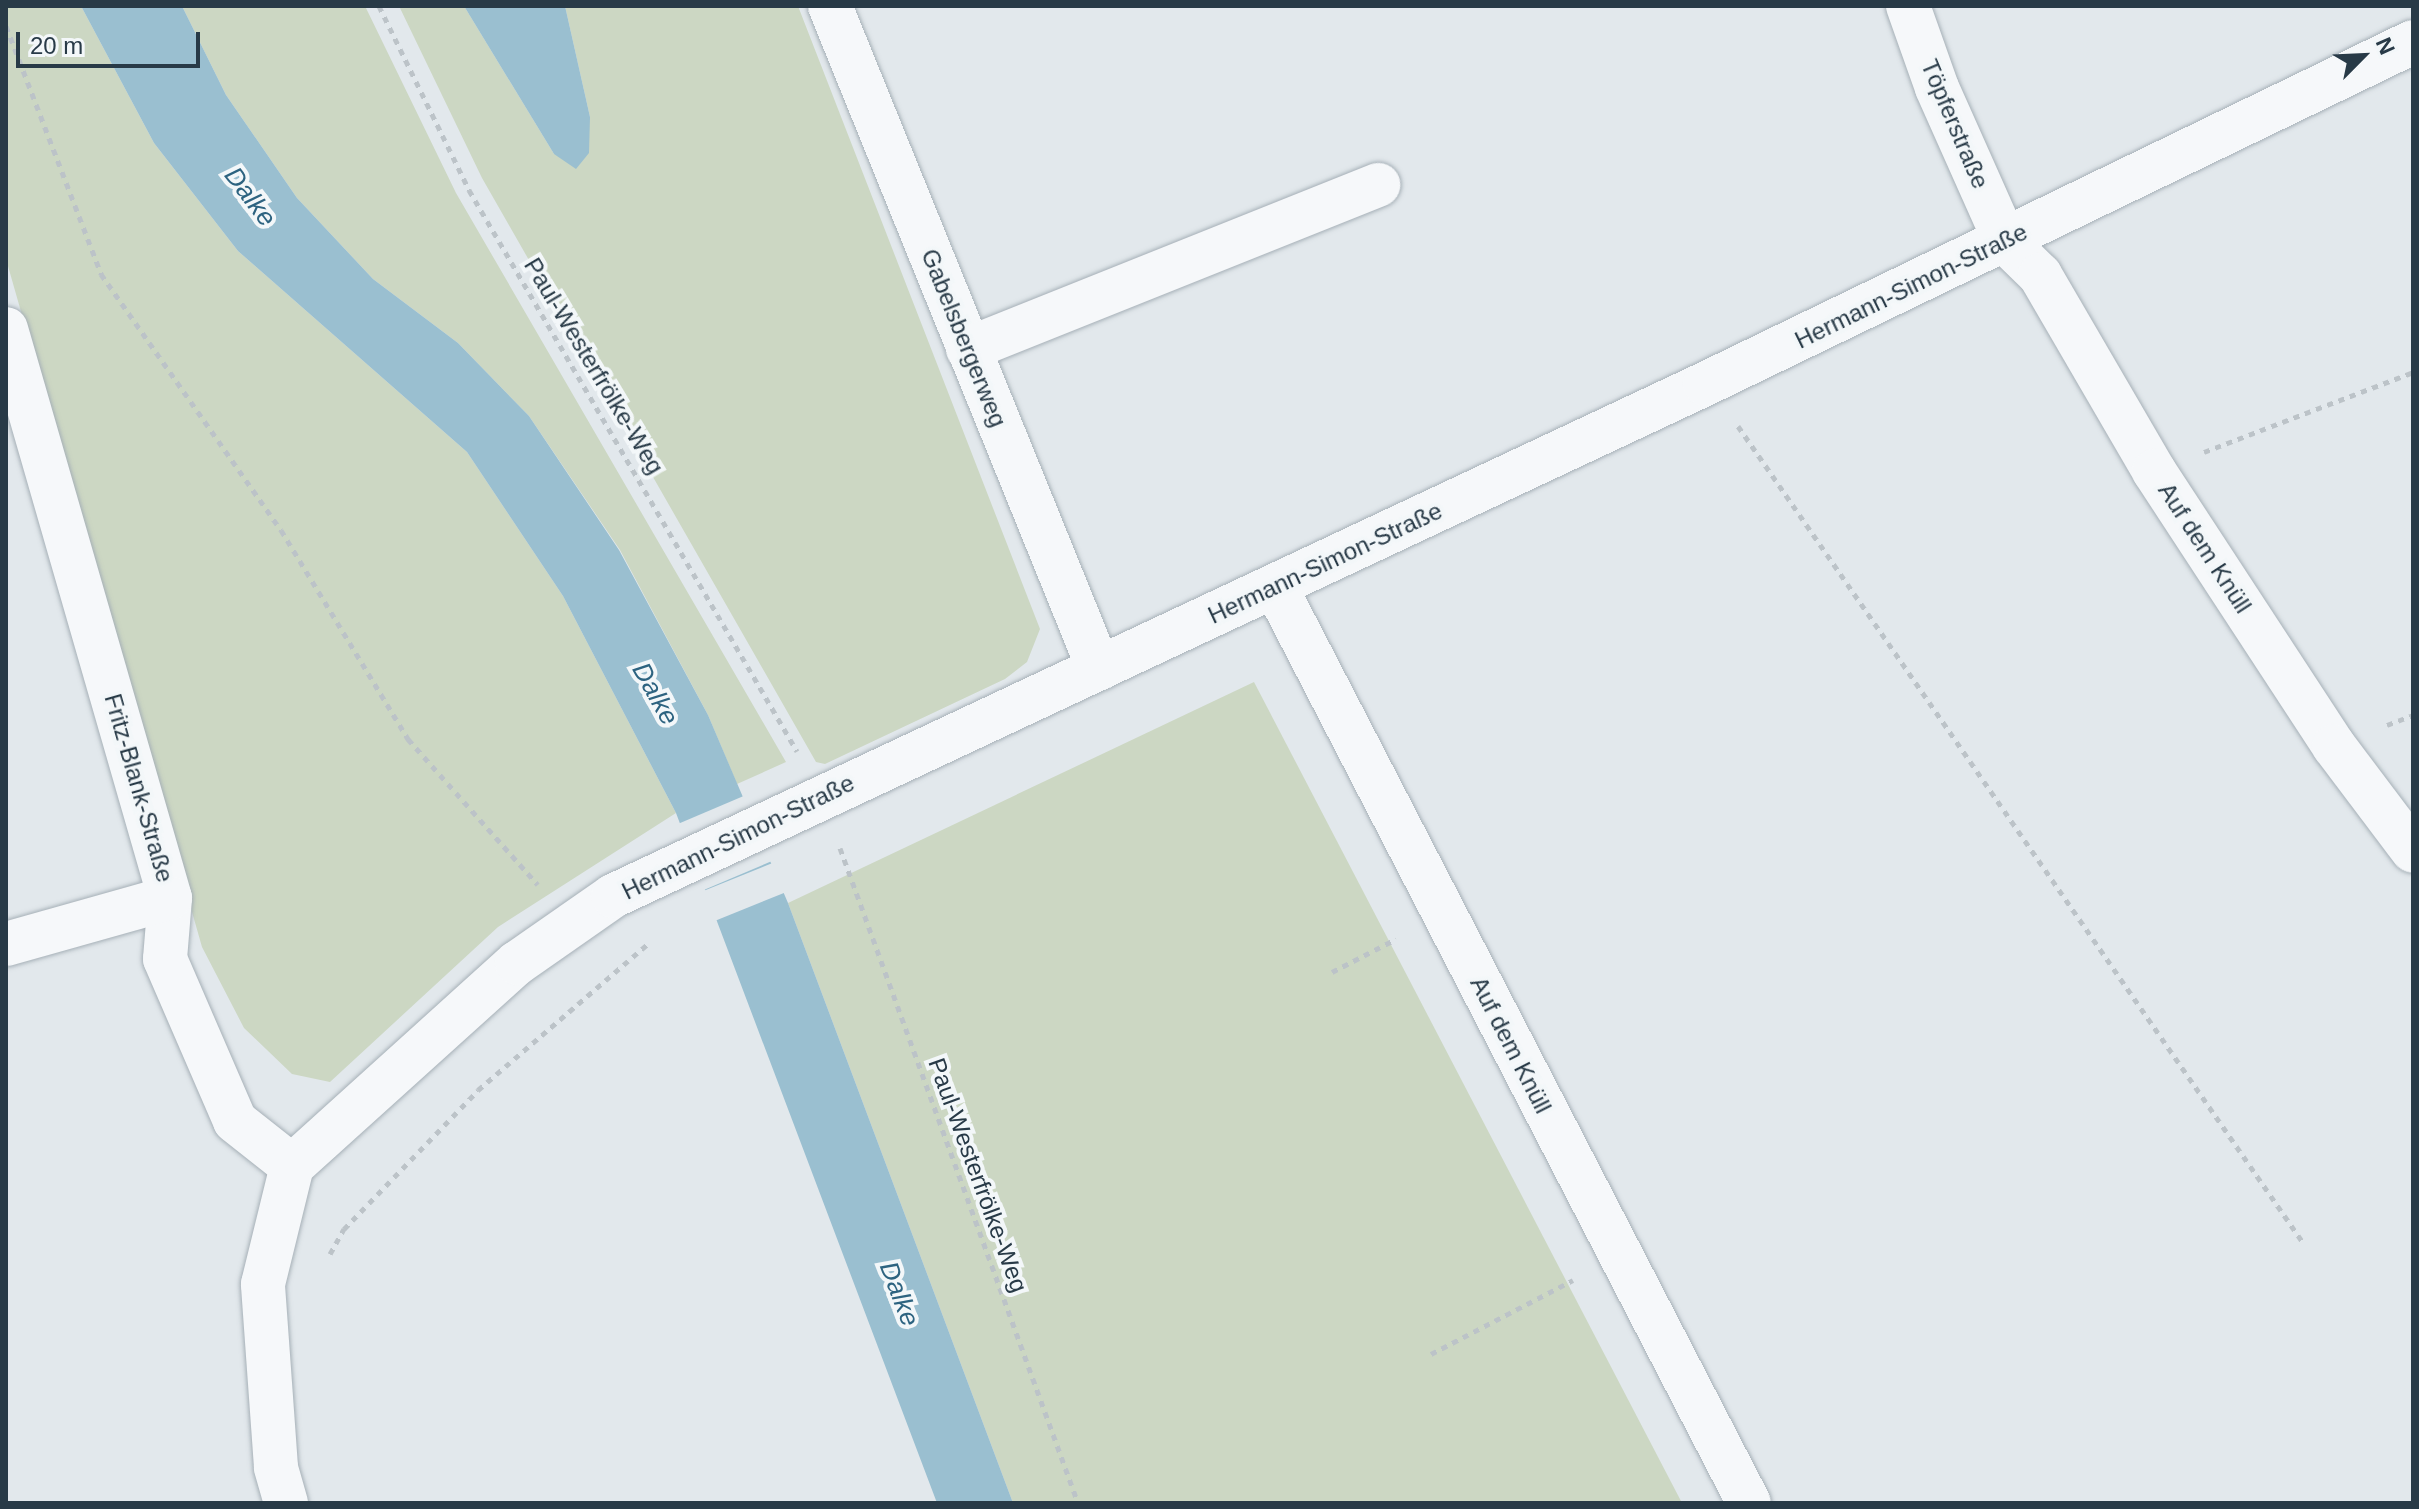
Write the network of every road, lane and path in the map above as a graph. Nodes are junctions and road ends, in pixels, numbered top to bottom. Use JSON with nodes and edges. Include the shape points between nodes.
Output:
{"nodes":[{"id":1,"x":379,"y":6,"type":"edge"},
{"id":2,"x":830,"y":6,"type":"edge"},
{"id":3,"x":1908,"y":6,"type":"edge"},
{"id":4,"x":6,"y":26,"type":"edge"},
{"id":5,"x":2413,"y":42,"type":"edge"},
{"id":6,"x":1378,"y":185,"type":"dead end"},
{"id":7,"x":2005,"y":241,"type":"junction"},
{"id":8,"x":6,"y":329,"type":"edge"},
{"id":9,"x":968,"y":349,"type":"junction"},
{"id":10,"x":2413,"y":372,"type":"edge"},
{"id":11,"x":1752,"y":444,"type":"dead end"},
{"id":12,"x":23,"y":447,"type":"edge"},
{"id":13,"x":2154,"y":471,"type":"junction"},
{"id":14,"x":1275,"y":586,"type":"junction"},
{"id":15,"x":1099,"y":669,"type":"junction"},
{"id":16,"x":790,"y":737,"type":"dead end"},
{"id":17,"x":2413,"y":851,"type":"edge"},
{"id":18,"x":844,"y":860,"type":"dead end"},
{"id":19,"x":170,"y":898,"type":"junction"},
{"id":20,"x":1443,"y":914,"type":"junction"},
{"id":21,"x":573,"y":925,"type":"junction"},
{"id":22,"x":658,"y":938,"type":"dead end"},
{"id":23,"x":6,"y":944,"type":"edge"},
{"id":24,"x":1332,"y":972,"type":"dead end"},
{"id":25,"x":292,"y":1166,"type":"junction"},
{"id":26,"x":2302,"y":1241,"type":"dead end"},
{"id":27,"x":1620,"y":1255,"type":"junction"},
{"id":28,"x":324,"y":1264,"type":"dead end"},
{"id":29,"x":1431,"y":1354,"type":"dead end"},
{"id":30,"x":286,"y":1503,"type":"edge"},
{"id":31,"x":1078,"y":1503,"type":"edge"},
{"id":32,"x":1749,"y":1503,"type":"edge"}],
"edges":[{"from":1,"to":16,"type":"path","name":"Paul-Westerfrölke-Weg","via":[[469,190]]},
{"from":2,"to":9,"type":"street","name":"Gabelsbergerweg"},
{"from":3,"to":7,"type":"street","name":"Töpferstraße","via":[[1937,88]]},
{"from":4,"to":21,"type":"path","via":[[101,274],[281,530],[408,739]]},
{"from":5,"to":7,"type":"street","name":"Hermann-Simon-Straße"},
{"from":6,"to":9,"type":"street"},
{"from":7,"to":13,"type":"street","name":"Auf dem Knüll","via":[[2040,275]]},
{"from":7,"to":14,"type":"street","name":"Hermann-Simon-Straße"},
{"from":8,"to":12,"type":"street","name":"Fritz-Blank-Straße"},
{"from":9,"to":15,"type":"street","name":"Gabelsbergerweg"},
{"from":10,"to":13,"type":"path"},
{"from":11,"to":26,"type":"path"},
{"from":12,"to":19,"type":"street","name":"Fritz-Blank-Straße"},
{"from":13,"to":17,"type":"street","name":"Auf dem Knüll","via":[[2334,746]]},
{"from":14,"to":15,"type":"street","name":"Hermann-Simon-Straße"},
{"from":14,"to":20,"type":"street","name":"Auf dem Knüll"},
{"from":15,"to":21,"type":"street","name":"Hermann-Simon-Straße","via":[[660,873],[613,896]]},
{"from":18,"to":31,"type":"path","name":"Paul-Westerfrölke-Weg"},
{"from":19,"to":23,"type":"street"},
{"from":19,"to":25,"type":"street","name":"Fritz-Blank-Straße","via":[[165,959],[235,1121]]},
{"from":20,"to":24,"type":"path"},
{"from":20,"to":27,"type":"street","name":"Auf dem Knüll"},
{"from":21,"to":25,"type":"street","name":"Hermann-Simon-Straße","via":[[517,963]]},
{"from":22,"to":28,"type":"path","via":[[478,1090],[344,1229]]},
{"from":25,"to":30,"type":"street","via":[[263,1284],[276,1467]]},
{"from":27,"to":29,"type":"path"},
{"from":27,"to":32,"type":"street","name":"Auf dem Knüll"}]}
